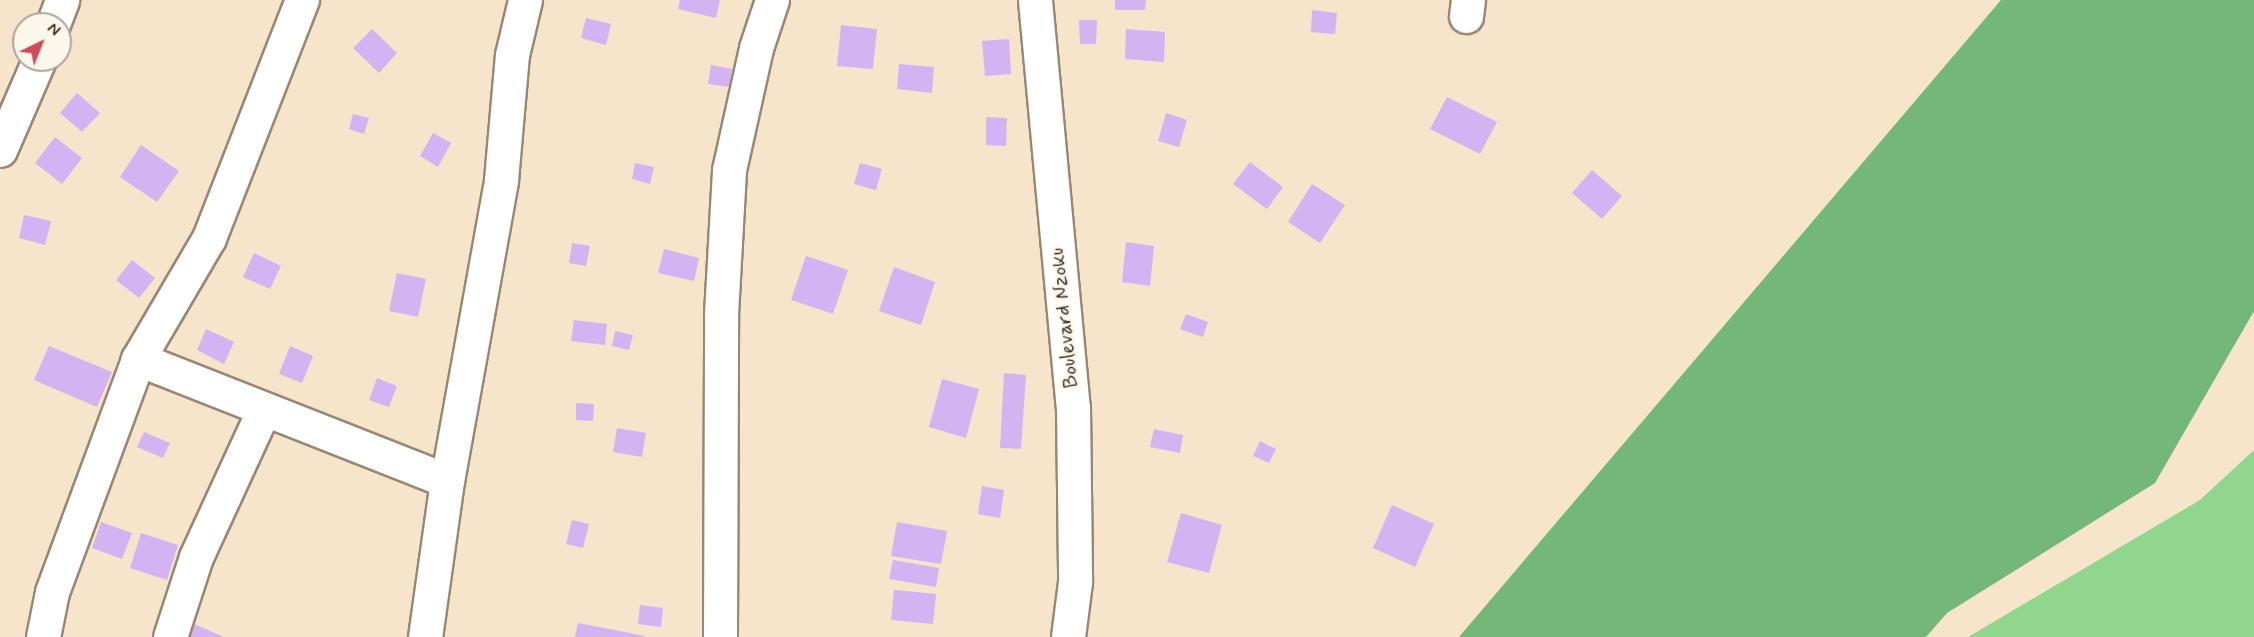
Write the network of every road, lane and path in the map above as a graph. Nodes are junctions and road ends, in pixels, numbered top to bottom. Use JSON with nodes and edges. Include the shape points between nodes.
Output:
{"nodes":[{"id":1,"x":302,"y":0,"type":"edge"},
{"id":2,"x":525,"y":0,"type":"edge"},
{"id":3,"x":772,"y":0,"type":"edge"},
{"id":4,"x":1035,"y":0,"type":"edge"},
{"id":5,"x":34,"y":72,"type":"edge"},
{"id":6,"x":0,"y":150,"type":"edge"},
{"id":7,"x":138,"y":359,"type":"junction"},
{"id":8,"x":264,"y":409,"type":"junction"},
{"id":9,"x":447,"y":481,"type":"junction"},
{"id":10,"x":43,"y":637,"type":"edge"},
{"id":11,"x":170,"y":637,"type":"edge"},
{"id":12,"x":425,"y":637,"type":"edge"},
{"id":13,"x":720,"y":637,"type":"edge"},
{"id":14,"x":1068,"y":637,"type":"edge"}],
"edges":[{"from":1,"to":7,"type":"street","via":[[210,238]]},
{"from":2,"to":9,"type":"street","via":[[512,55],[501,180]]},
{"from":3,"to":13,"type":"street","via":[[756,48],[729,170],[721,314]]},
{"from":4,"to":14,"type":"street","name":"Boulevard Nzoku","via":[[1073,407],[1075,582]]},
{"from":5,"to":6,"type":"street"},
{"from":7,"to":8,"type":"street"},
{"from":7,"to":10,"type":"street","via":[[52,592]]},
{"from":8,"to":9,"type":"street"},
{"from":8,"to":11,"type":"street","via":[[196,557]]},
{"from":9,"to":12,"type":"street"}]}
